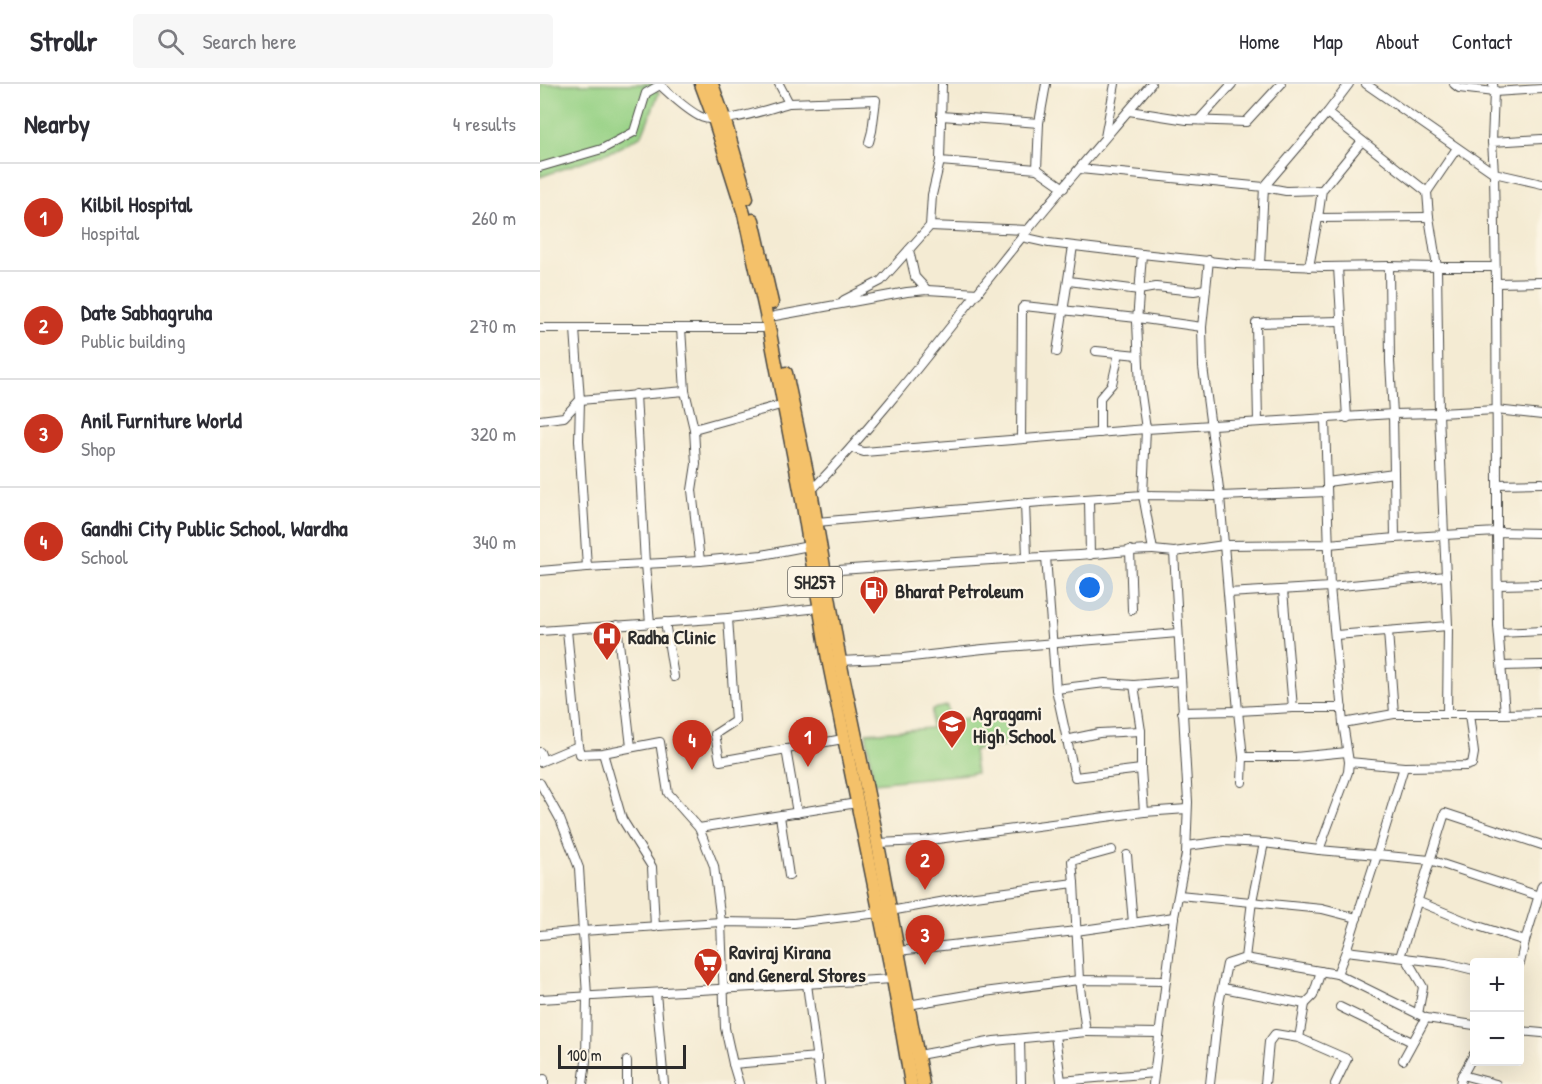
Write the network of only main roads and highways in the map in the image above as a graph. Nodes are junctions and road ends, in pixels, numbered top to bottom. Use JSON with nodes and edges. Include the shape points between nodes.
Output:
{"nodes":[{"id":1,"x":701,"y":84,"type":"edge"},
{"id":2,"x":712,"y":84,"type":"edge"},
{"id":3,"x":719,"y":119,"type":"junction"},
{"id":4,"x":772,"y":322,"type":"junction"},
{"id":5,"x":807,"y":495,"type":"junction"},
{"id":6,"x":885,"y":912,"type":"junction"},
{"id":7,"x":911,"y":1084,"type":"edge"},
{"id":8,"x":923,"y":1084,"type":"edge"}],
"edges":[{"from":1,"to":3,"type":"main road","number":"SH257"},
{"from":2,"to":3,"type":"main road","number":"SH257"},
{"from":3,"to":4,"type":"main road","number":"SH257","via":[[761,250]]},
{"from":4,"to":5,"type":"main road","number":"SH257"},
{"from":4,"to":5,"type":"main road","number":"SH257","via":[[784,404]]},
{"from":5,"to":6,"type":"main road","number":"SH257","via":[[817,522],[840,661],[878,843]]},
{"from":5,"to":6,"type":"main road","number":"SH257","via":[[809,546],[843,739]]},
{"from":6,"to":7,"type":"main road","number":"SH257"},
{"from":6,"to":8,"type":"main road","number":"SH257","via":[[898,951]]}]}
